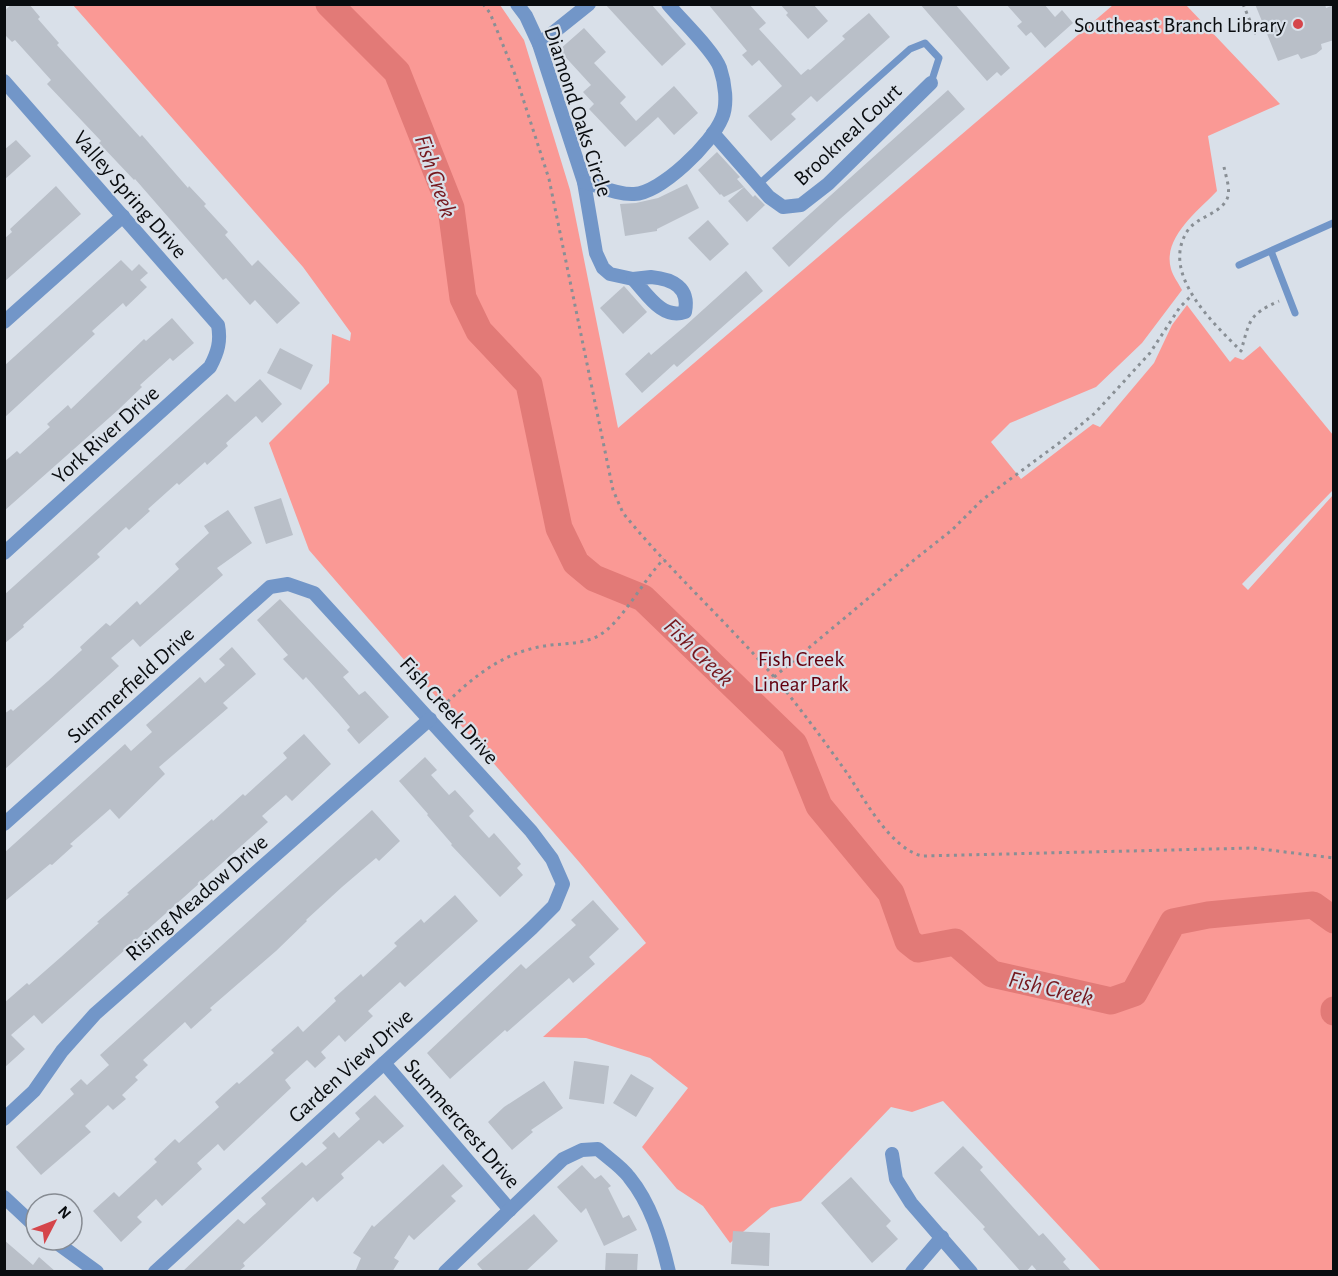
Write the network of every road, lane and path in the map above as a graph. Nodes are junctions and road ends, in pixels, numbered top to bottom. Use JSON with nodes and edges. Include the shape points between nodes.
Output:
{"nodes":[{"id":1,"x":483,"y":4,"type":"edge"},
{"id":2,"x":518,"y":4,"type":"edge"},
{"id":3,"x":589,"y":4,"type":"edge"},
{"id":4,"x":668,"y":4,"type":"edge"},
{"id":5,"x":1243,"y":4,"type":"edge"},
{"id":6,"x":1262,"y":30,"type":"dead end"},
{"id":7,"x":539,"y":44,"type":"junction"},
{"id":8,"x":931,"y":83,"type":"joint"},
{"id":9,"x":7,"y":90,"type":"edge"},
{"id":10,"x":713,"y":133,"type":"junction"},
{"id":11,"x":1224,"y":167,"type":"dead end"},
{"id":12,"x":584,"y":182,"type":"junction"},
{"id":13,"x":758,"y":185,"type":"junction"},
{"id":14,"x":123,"y":216,"type":"junction"},
{"id":15,"x":1333,"y":223,"type":"edge"},
{"id":16,"x":1270,"y":251,"type":"junction"},
{"id":17,"x":1239,"y":265,"type":"dead end"},
{"id":18,"x":633,"y":279,"type":"dead end"},
{"id":19,"x":1192,"y":295,"type":"junction"},
{"id":20,"x":1289,"y":297,"type":"junction"},
{"id":21,"x":1295,"y":313,"type":"dead end"},
{"id":22,"x":4,"y":322,"type":"edge"},
{"id":23,"x":220,"y":338,"type":"joint"},
{"id":24,"x":4,"y":553,"type":"edge"},
{"id":25,"x":664,"y":559,"type":"junction"},
{"id":26,"x":288,"y":584,"type":"joint"},
{"id":27,"x":774,"y":677,"type":"junction"},
{"id":28,"x":442,"y":707,"type":"dead end"},
{"id":29,"x":430,"y":719,"type":"junction"},
{"id":30,"x":4,"y":824,"type":"edge"},
{"id":31,"x":1334,"y":858,"type":"edge"},
{"id":32,"x":563,"y":884,"type":"joint"},
{"id":33,"x":384,"y":1063,"type":"junction"},
{"id":34,"x":4,"y":1119,"type":"edge"},
{"id":35,"x":892,"y":1154,"type":"dead end"},
{"id":36,"x":4,"y":1197,"type":"edge"},
{"id":37,"x":510,"y":1210,"type":"junction"},
{"id":38,"x":24,"y":1216,"type":"edge"},
{"id":39,"x":942,"y":1237,"type":"junction"},
{"id":40,"x":70,"y":1252,"type":"edge"},
{"id":41,"x":97,"y":1272,"type":"edge"},
{"id":42,"x":155,"y":1272,"type":"edge"},
{"id":43,"x":445,"y":1272,"type":"edge"},
{"id":44,"x":669,"y":1272,"type":"edge"},
{"id":45,"x":912,"y":1272,"type":"edge"},
{"id":46,"x":971,"y":1272,"type":"edge"}],
"edges":[{"from":1,"to":25,"type":"path","via":[[516,77],[549,179],[613,490],[623,513]]},
{"from":2,"to":7,"type":"street","name":"Diamond Oaks Circle"},
{"from":3,"to":7,"type":"street"},
{"from":4,"to":10,"type":"street","via":[[720,66],[725,90],[723,116]]},
{"from":5,"to":6,"type":"path","via":[[1255,33]]},
{"from":7,"to":12,"type":"street","name":"Diamond Oaks Circle"},
{"from":8,"to":13,"type":"street","name":"Brookneal Court","via":[[828,184],[801,205],[783,207]]},
{"from":8,"to":13,"type":"lane","via":[[939,58],[926,43],[910,49]]},
{"from":9,"to":14,"type":"street","name":"Valley Spring Drive"},
{"from":10,"to":12,"type":"street","via":[[689,160],[656,187],[634,194]]},
{"from":10,"to":13,"type":"street","name":"Brookneal Court"},
{"from":11,"to":19,"type":"path","via":[[1227,200],[1189,228],[1180,247],[1180,262]]},
{"from":12,"to":18,"type":"street","name":"Diamond Oaks Circle","via":[[596,253],[603,268],[610,274]]},
{"from":14,"to":22,"type":"street"},
{"from":14,"to":23,"type":"street","name":"Valley Spring Drive","via":[[218,325]]},
{"from":15,"to":16,"type":"lane"},
{"from":16,"to":17,"type":"lane"},
{"from":16,"to":20,"type":"lane"},
{"from":19,"to":20,"type":"path","via":[[1208,319],[1241,351],[1248,325],[1258,310]]},
{"from":19,"to":27,"type":"path","via":[[1150,353],[1095,413],[982,500],[952,530]]},
{"from":20,"to":21,"type":"lane"},
{"from":23,"to":24,"type":"street","name":"York River Drive","via":[[218,353],[210,366]]},
{"from":25,"to":27,"type":"path"},
{"from":25,"to":28,"type":"path","via":[[618,618],[597,636],[570,644],[545,645],[501,659]]},
{"from":26,"to":29,"type":"street","name":"Fish Creek Drive","via":[[314,593]]},
{"from":26,"to":30,"type":"street","name":"Summerfield Drive","via":[[270,587]]},
{"from":27,"to":31,"type":"path","via":[[891,835],[902,847],[922,856],[1252,848]]},
{"from":29,"to":32,"type":"street","name":"Fish Creek Drive","via":[[531,831],[552,859]]},
{"from":29,"to":34,"type":"street","name":"Rising Meadow Drive","via":[[95,1014],[34,1091]]},
{"from":32,"to":33,"type":"street","name":"Garden View Drive","via":[[554,906]]},
{"from":33,"to":37,"type":"street","name":"Summercrest Drive"},
{"from":33,"to":42,"type":"street","name":"Garden View Drive"},
{"from":35,"to":39,"type":"street","via":[[896,1179],[911,1203]]},
{"from":36,"to":38,"type":"street"},
{"from":37,"to":43,"type":"street"},
{"from":37,"to":44,"type":"street","via":[[563,1159],[582,1150],[598,1149],[628,1176],[646,1201]]},
{"from":39,"to":45,"type":"street"},
{"from":39,"to":46,"type":"street"},
{"from":40,"to":41,"type":"street"}]}
